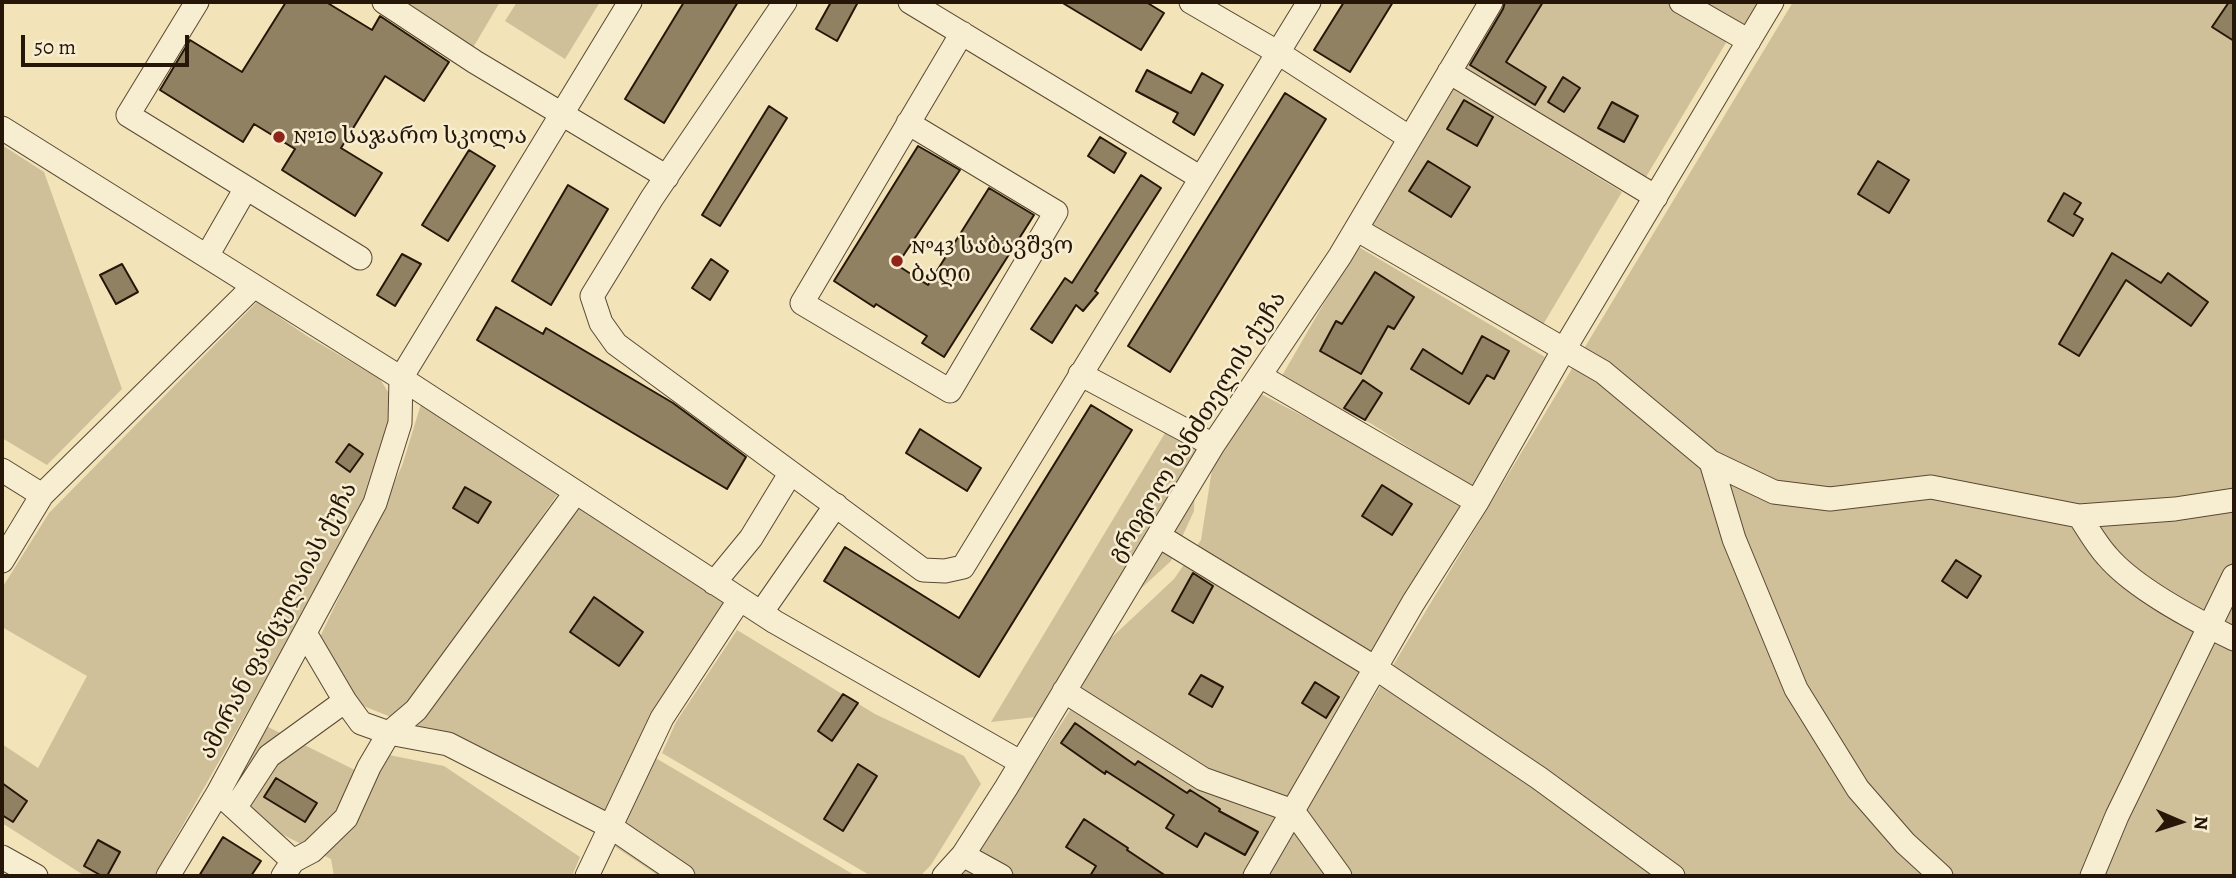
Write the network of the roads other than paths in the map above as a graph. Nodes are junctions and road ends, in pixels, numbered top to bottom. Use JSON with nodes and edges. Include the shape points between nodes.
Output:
{"nodes":[{"id":1,"x":197,"y":2,"type":"edge"},
{"id":2,"x":384,"y":2,"type":"edge"},
{"id":3,"x":630,"y":2,"type":"edge"},
{"id":4,"x":785,"y":2,"type":"edge"},
{"id":5,"x":910,"y":2,"type":"edge"},
{"id":6,"x":1191,"y":2,"type":"edge"},
{"id":7,"x":1309,"y":2,"type":"edge"},
{"id":8,"x":1491,"y":2,"type":"edge"},
{"id":9,"x":1681,"y":2,"type":"edge"},
{"id":10,"x":1772,"y":2,"type":"edge"},
{"id":11,"x":962,"y":33,"type":"junction"},
{"id":12,"x":1749,"y":41,"type":"junction"},
{"id":13,"x":1277,"y":52,"type":"junction"},
{"id":14,"x":1449,"y":72,"type":"junction"},
{"id":15,"x":562,"y":114,"type":"junction"},
{"id":16,"x":908,"y":123,"type":"junction"},
{"id":17,"x":2,"y":128,"type":"edge"},
{"id":18,"x":1410,"y":138,"type":"junction"},
{"id":19,"x":667,"y":177,"type":"junction"},
{"id":20,"x":1201,"y":178,"type":"junction"},
{"id":21,"x":246,"y":188,"type":"junction"},
{"id":22,"x":1656,"y":197,"type":"junction"},
{"id":23,"x":1356,"y":229,"type":"junction"},
{"id":24,"x":207,"y":256,"type":"junction"},
{"id":25,"x":360,"y":258,"type":"dead end"},
{"id":26,"x":254,"y":286,"type":"junction"},
{"id":27,"x":1563,"y":351,"type":"junction"},
{"id":28,"x":1080,"y":374,"type":"junction"},
{"id":29,"x":1260,"y":376,"type":"junction"},
{"id":30,"x":401,"y":377,"type":"junction"},
{"id":31,"x":1213,"y":445,"type":"junction"},
{"id":32,"x":1711,"y":462,"type":"junction"},
{"id":33,"x":2,"y":470,"type":"edge"},
{"id":34,"x":790,"y":474,"type":"junction"},
{"id":35,"x":576,"y":492,"type":"junction"},
{"id":36,"x":42,"y":495,"type":"junction"},
{"id":37,"x":2234,"y":500,"type":"edge"},
{"id":38,"x":1477,"y":502,"type":"junction"},
{"id":39,"x":836,"y":505,"type":"junction"},
{"id":40,"x":2079,"y":516,"type":"junction"},
{"id":41,"x":1159,"y":536,"type":"junction"},
{"id":42,"x":2,"y":561,"type":"edge"},
{"id":43,"x":2234,"y":576,"type":"edge"},
{"id":44,"x":715,"y":583,"type":"junction"},
{"id":45,"x":740,"y":599,"type":"junction"},
{"id":46,"x":761,"y":613,"type":"junction"},
{"id":47,"x":2209,"y":627,"type":"junction"},
{"id":48,"x":305,"y":633,"type":"junction"},
{"id":49,"x":2234,"y":639,"type":"edge"},
{"id":50,"x":1377,"y":669,"type":"junction"},
{"id":51,"x":1063,"y":691,"type":"junction"},
{"id":52,"x":345,"y":701,"type":"junction"},
{"id":53,"x":389,"y":733,"type":"junction"},
{"id":54,"x":1020,"y":762,"type":"junction"},
{"id":55,"x":218,"y":793,"type":"junction"},
{"id":56,"x":235,"y":808,"type":"junction"},
{"id":57,"x":1293,"y":811,"type":"junction"},
{"id":58,"x":611,"y":827,"type":"junction"},
{"id":59,"x":963,"y":855,"type":"junction"},
{"id":60,"x":2,"y":857,"type":"edge"},
{"id":61,"x":288,"y":869,"type":"edge"},
{"id":62,"x":37,"y":876,"type":"edge"},
{"id":63,"x":167,"y":876,"type":"edge"},
{"id":64,"x":587,"y":876,"type":"edge"},
{"id":65,"x":683,"y":876,"type":"edge"},
{"id":66,"x":944,"y":876,"type":"edge"},
{"id":67,"x":1001,"y":876,"type":"edge"},
{"id":68,"x":1255,"y":876,"type":"edge"},
{"id":69,"x":1340,"y":876,"type":"edge"},
{"id":70,"x":1674,"y":876,"type":"edge"},
{"id":71,"x":1941,"y":876,"type":"edge"},
{"id":72,"x":2092,"y":876,"type":"edge"}],
"edges":[{"from":1,"to":21,"type":"street","via":[[128,115]]},
{"from":2,"to":15,"type":"street"},
{"from":3,"to":15,"type":"street"},
{"from":4,"to":19,"type":"street"},
{"from":5,"to":11,"type":"street"},
{"from":6,"to":13,"type":"street"},
{"from":7,"to":13,"type":"street"},
{"from":8,"to":14,"type":"street","name":"გრიგოლ ხანძთელის ქუჩა"},
{"from":9,"to":12,"type":"street"},
{"from":10,"to":12,"type":"street"},
{"from":11,"to":16,"type":"street"},
{"from":11,"to":20,"type":"street"},
{"from":12,"to":22,"type":"street"},
{"from":13,"to":18,"type":"street"},
{"from":13,"to":20,"type":"street"},
{"from":14,"to":18,"type":"street","name":"გრიგოლ ხანძთელის ქუჩა"},
{"from":14,"to":22,"type":"street"},
{"from":15,"to":19,"type":"street"},
{"from":15,"to":30,"type":"street"},
{"from":16,"to":16,"type":"street","via":[[802,303],[950,391],[1056,212]]},
{"from":17,"to":24,"type":"street"},
{"from":18,"to":23,"type":"street","name":"გრიგოლ ხანძთელის ქუჩა"},
{"from":19,"to":34,"type":"street","via":[[592,296],[601,323],[616,344]]},
{"from":20,"to":28,"type":"street"},
{"from":21,"to":24,"type":"street"},
{"from":21,"to":25,"type":"street"},
{"from":22,"to":27,"type":"street"},
{"from":23,"to":27,"type":"street"},
{"from":23,"to":29,"type":"street","name":"გრიგოლ ხანძთელის ქუჩა"},
{"from":24,"to":26,"type":"street"},
{"from":26,"to":30,"type":"street"},
{"from":26,"to":36,"type":"street"},
{"from":27,"to":32,"type":"street","via":[[1603,372]]},
{"from":27,"to":38,"type":"street"},
{"from":28,"to":31,"type":"street"},
{"from":28,"to":39,"type":"street","via":[[964,567],[923,570]]},
{"from":29,"to":31,"type":"street","name":"გრიგოლ ხანძთელის ქუჩა"},
{"from":29,"to":38,"type":"street"},
{"from":30,"to":35,"type":"street"},
{"from":30,"to":48,"type":"street","name":"ამირან ფანცულაიას ქუჩა","via":[[400,423],[375,503]]},
{"from":31,"to":41,"type":"street","name":"გრიგოლ ხანძთელის ქუჩა"},
{"from":32,"to":40,"type":"street","via":[[1774,492],[1830,499],[1930,487]]},
{"from":32,"to":71,"type":"street","via":[[1734,539],[1796,689],[1858,789]]},
{"from":33,"to":36,"type":"street"},
{"from":34,"to":39,"type":"street"},
{"from":34,"to":44,"type":"street","via":[[751,538]]},
{"from":35,"to":44,"type":"street"},
{"from":35,"to":53,"type":"street","via":[[416,710]]},
{"from":36,"to":42,"type":"street"},
{"from":37,"to":40,"type":"street"},
{"from":38,"to":50,"type":"street"},
{"from":39,"to":46,"type":"street"},
{"from":40,"to":47,"type":"street","via":[[2129,578]]},
{"from":41,"to":50,"type":"street"},
{"from":41,"to":51,"type":"street","name":"გრიგოლ ხანძთელის ქუჩა"},
{"from":43,"to":47,"type":"street"},
{"from":44,"to":45,"type":"street"},
{"from":45,"to":46,"type":"street"},
{"from":45,"to":58,"type":"street","via":[[662,718]]},
{"from":46,"to":54,"type":"street"},
{"from":47,"to":49,"type":"street"},
{"from":47,"to":72,"type":"street"},
{"from":48,"to":52,"type":"street"},
{"from":48,"to":55,"type":"street","name":"ამირან ფანცულაიას ქუჩა"},
{"from":50,"to":57,"type":"street"},
{"from":50,"to":70,"type":"street"},
{"from":51,"to":54,"type":"street","name":"გრიგოლ ხანძთელის ქუჩა"},
{"from":51,"to":57,"type":"street","via":[[1203,779]]},
{"from":52,"to":53,"type":"street","via":[[361,723]]},
{"from":52,"to":56,"type":"street","via":[[269,756]]},
{"from":53,"to":58,"type":"street","via":[[448,744]]},
{"from":53,"to":61,"type":"street","via":[[346,818]]},
{"from":54,"to":59,"type":"street","name":"გრიგოლ ხანძთელის ქუჩა"},
{"from":55,"to":56,"type":"street"},
{"from":55,"to":63,"type":"street","name":"ამირან ფანცულაიას ქუჩა"},
{"from":56,"to":61,"type":"street"},
{"from":57,"to":68,"type":"street"},
{"from":57,"to":69,"type":"street"},
{"from":58,"to":64,"type":"street"},
{"from":58,"to":65,"type":"street"},
{"from":59,"to":66,"type":"street","name":"გრიგოლ ხანძთელის ქუჩა"},
{"from":59,"to":67,"type":"street"},
{"from":60,"to":62,"type":"street"}]}
